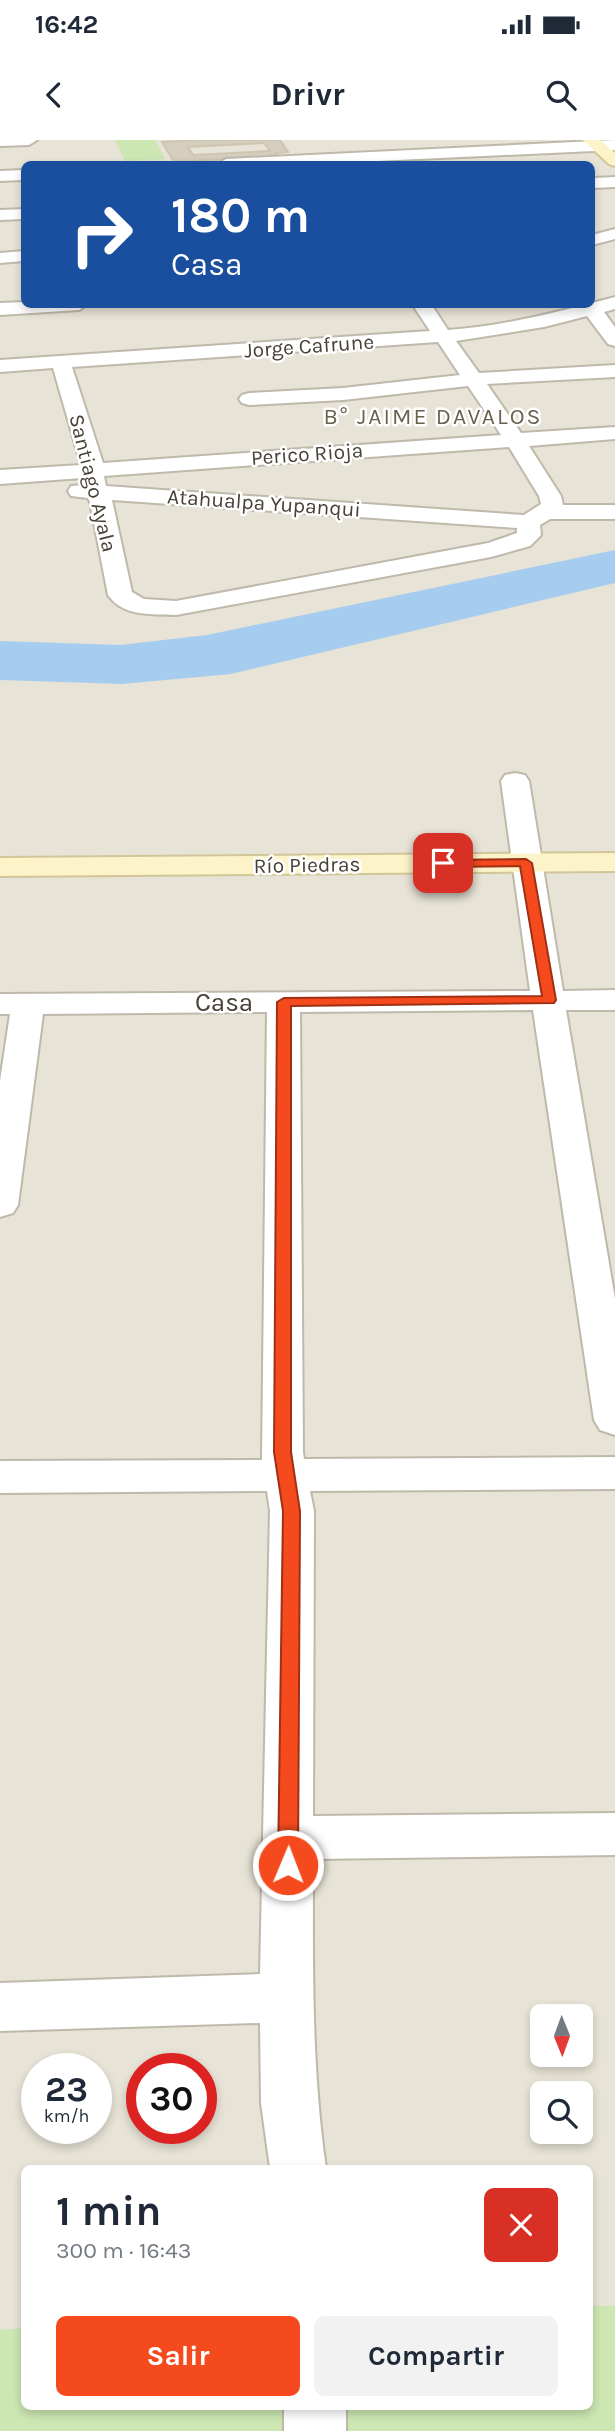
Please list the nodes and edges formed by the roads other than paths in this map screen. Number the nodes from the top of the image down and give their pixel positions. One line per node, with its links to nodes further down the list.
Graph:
1 (302, 140): 6 (street)
2 (0, 141): 3 (street)
3 (23, 143)
4 (594, 143): 5 (street); 7 (street); 8 (street)
5 (615, 145)
6 (316, 161)
7 (332, 161)
8 (615, 161)
9 (21, 175): 10 (street)
10 (0, 176)
11 (615, 182): 12 (street)
12 (595, 183)
13 (21, 214): 14 (street)
14 (0, 215)
15 (615, 223): 16 (street)
16 (595, 224)
17 (615, 234): 18 (street)
18 (595, 239)
19 (21, 256): 20 (street)
20 (0, 258)
21 (615, 303): 25 (street, Jorge Cafrune)
22 (21, 308): 24 (street)
23 (424, 308): 26 (street)
24 (0, 309)
25 (592, 309): 26 (street, Jorge Cafrune); 27 (street)
26 (442, 336): 28 (street, Jorge Cafrune); 31 (street)
27 (615, 340)
28 (61, 363): 29 (street, Jorge Cafrune); 36 (street, Santiago Ayala)
29 (0, 366)
30 (615, 371): 31 (street, Jorge Cafrune)
31 (474, 379): 32 (street, Jorge Cafrune); 34 (street)
32 (249, 398)
33 (615, 433): 34 (street, Perico Rioja)
34 (515, 440): 36 (street, Perico Rioja); 39 (street)
35 (0, 477): 36 (street, Perico Rioja)
36 (95, 481): 37 (street, Atahualpa Yupanqui); 39 (street, Atahualpa Yupanqui); 39 (street, Santiago Ayala)
37 (0, 485)
38 (615, 512): 39 (street, Atahualpa Yupanqui)
39 (534, 523)
40 (515, 781): 42 (street)
41 (615, 862): 42 (street, Río Piedras)
42 (526, 863): 43 (street, Río Piedras); 44 (street)
43 (0, 867)
44 (549, 1000): 45 (street, Casa); 46 (street, Casa); 49 (street)
45 (615, 1000)
46 (284, 1002): 47 (street, Casa); 51 (street)
47 (14, 1003): 48 (street)
48 (0, 1205)
49 (615, 1420)
50 (615, 1473): 51 (street)
51 (286, 1476): 52 (street); 54 (street)
52 (0, 1477)
53 (615, 1834): 54 (street)
54 (288, 1838): 55 (street)
55 (286, 1998): 56 (street); 57 (street)
56 (0, 2007)
57 (298, 2165)
58 (314, 2410): 59 (street)
59 (315, 2431)

